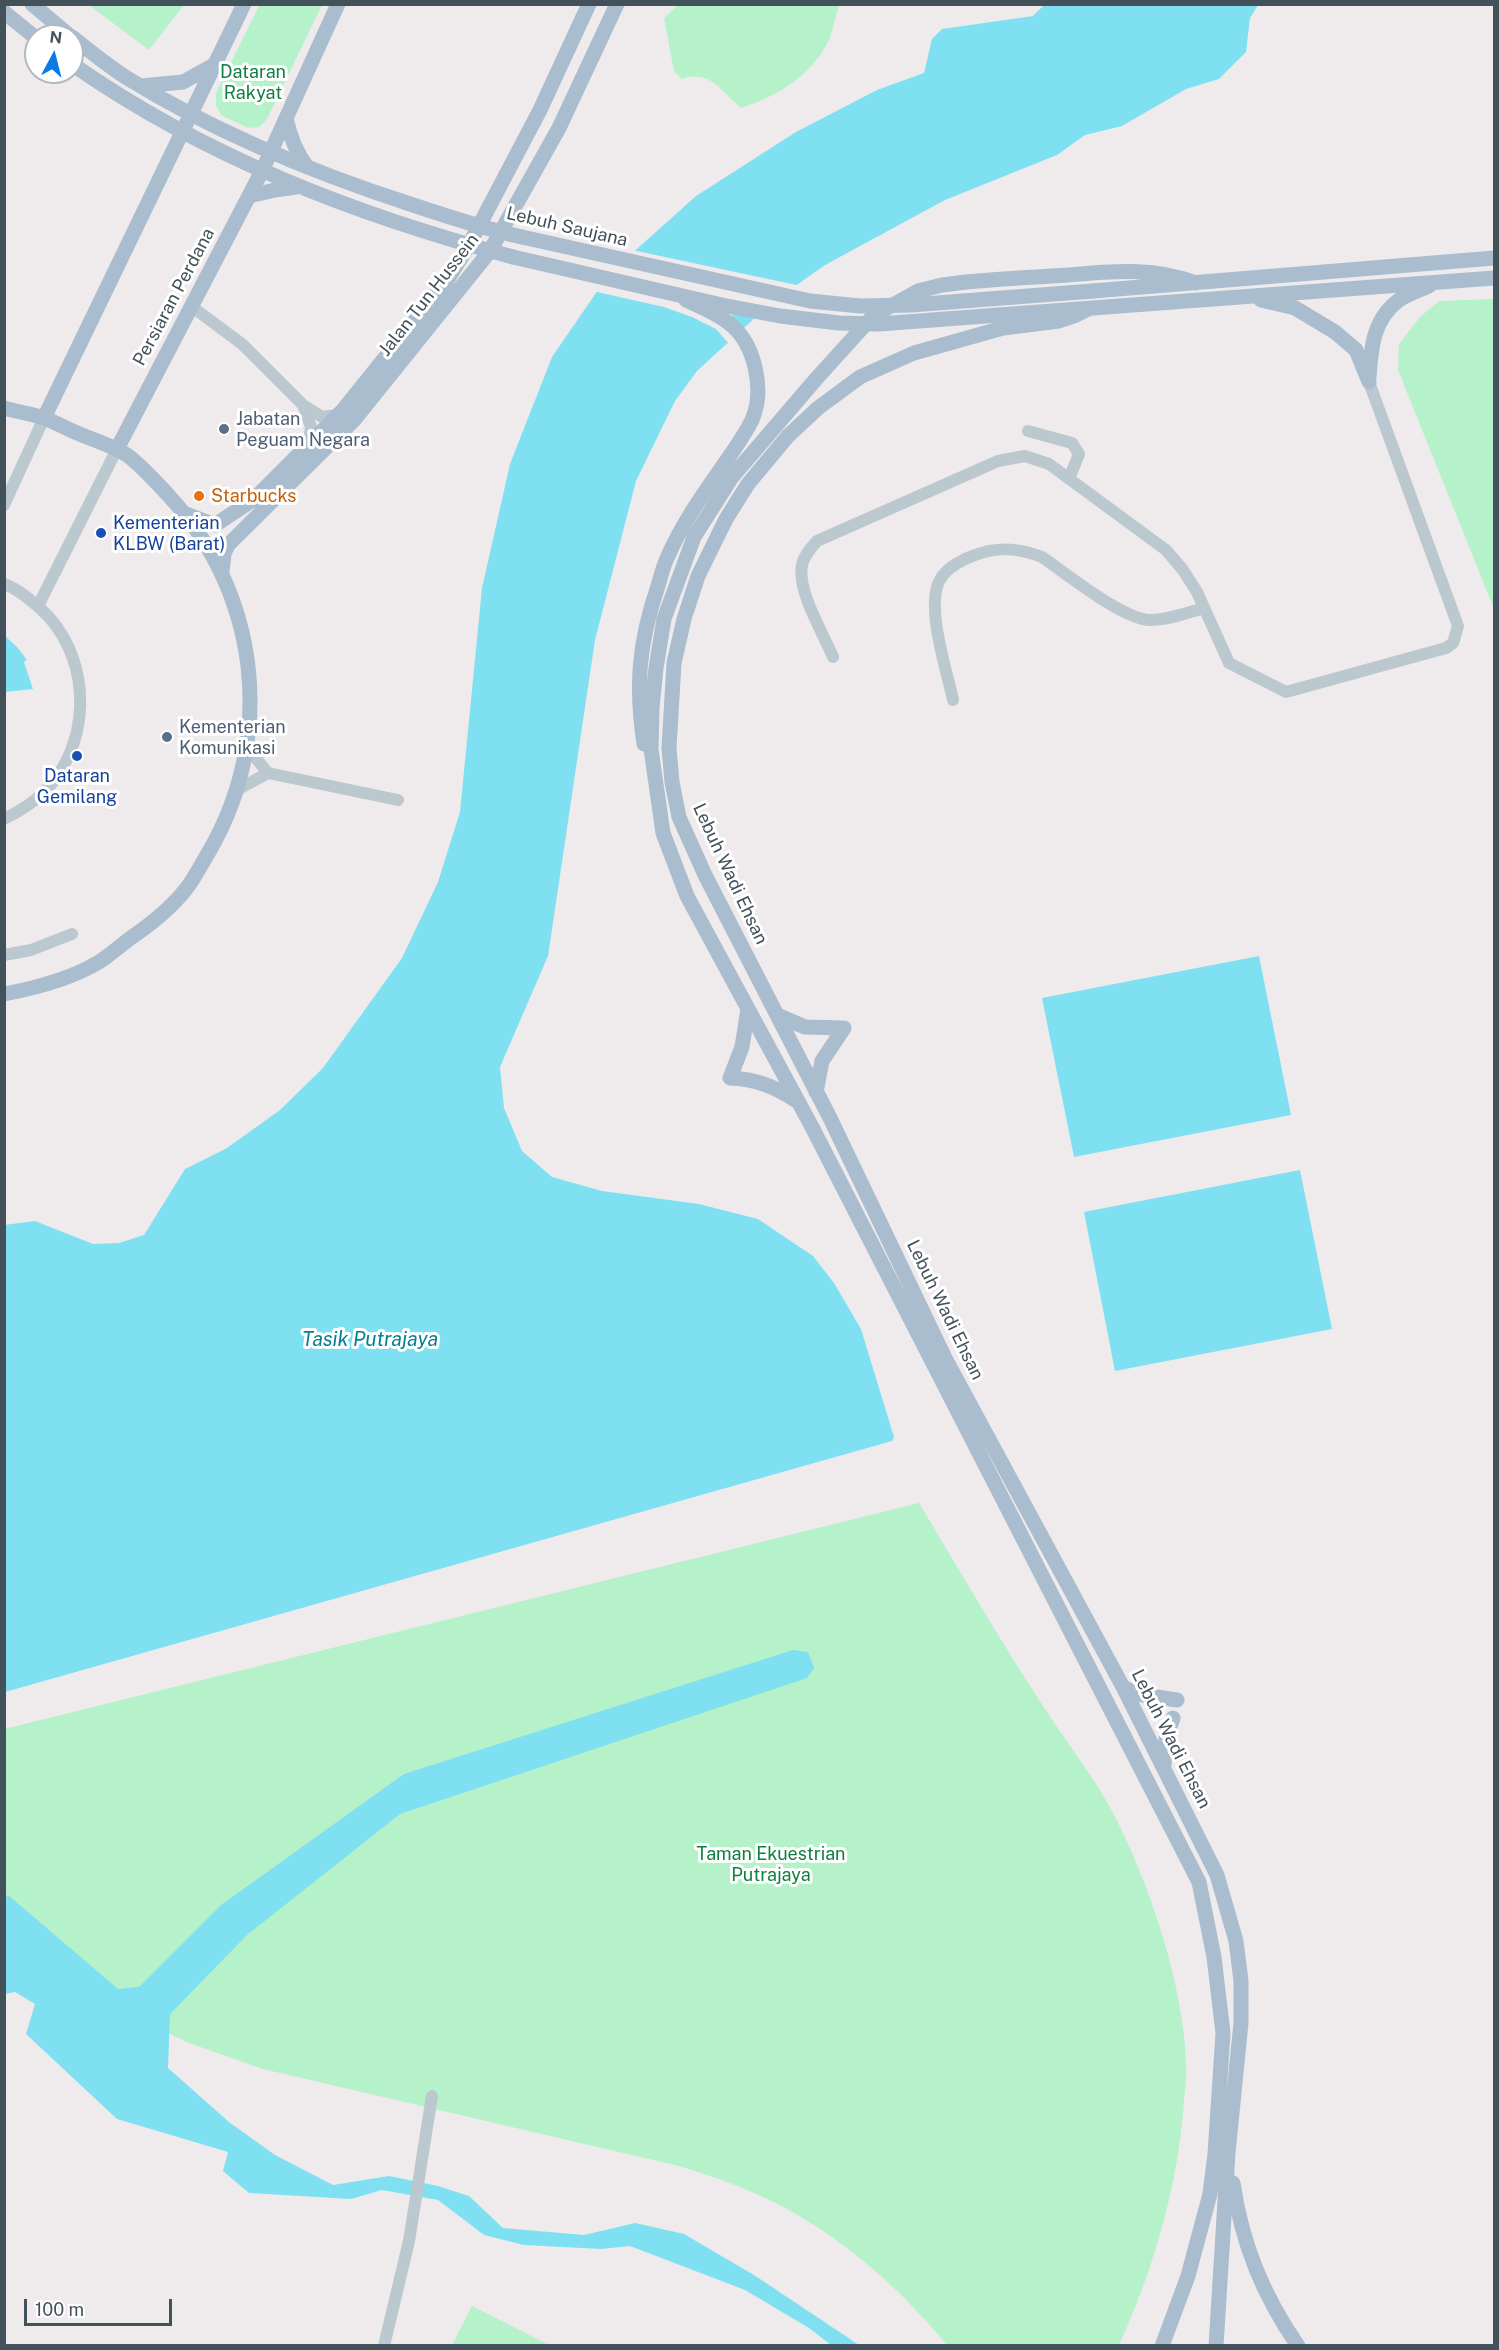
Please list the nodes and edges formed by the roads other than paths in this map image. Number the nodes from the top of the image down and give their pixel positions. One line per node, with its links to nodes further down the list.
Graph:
1 (32, 4): 7 (main road, Lebuh Saujana)
2 (244, 4): 10 (main road)
3 (338, 4): 15 (main road, Persiaran Perdana)
4 (589, 4): 23 (main road, Jalan Tun Hussein)
5 (617, 4): 24 (main road, Jalan Tun Hussein)
6 (4, 12): 8 (main road)
7 (56, 24)
8 (24, 28)
9 (84, 46): 12 (main road, Lebuh Saujana)
10 (214, 65): 12 (main road); 13 (main road)
11 (84, 72): 14 (main road)
12 (141, 86): 13 (main road, Lebuh Saujana)
13 (190, 114): 16 (main road); 17 (main road, Lebuh Saujana)
14 (153, 116): 16 (main road); 18 (main road)
15 (286, 118): 17 (main road, Persiaran Perdana); 19 (main road)
16 (181, 132): 18 (main road); 20 (main road)
17 (270, 153): 19 (main road, Lebuh Saujana); 20 (main road, Persiaran Perdana)
18 (169, 156): 39 (main road)
19 (307, 167): 23 (main road, Lebuh Saujana)
20 (262, 171): 21 (main road); 22 (main road, Persiaran Perdana)
21 (298, 187): 22 (main road); 25 (main road)
22 (249, 196): 33 (main road, Persiaran Perdana)
23 (479, 226): 24 (main road, Lebuh Saujana); 25 (main road, Jalan Tun Hussein)
24 (500, 232): 26 (main road, Jalan Tun Hussein); 30 (main road, Lebuh Saujana, bridge)
25 (469, 245): 26 (main road); 38 (main road, Jalan Tun Hussein)
26 (490, 251): 31 (main road, bridge); 46 (main road, Jalan Tun Hussein)
27 (1494, 258): 30 (main road, Lebuh Saujana)
28 (1494, 278): 29 (main road)
29 (1437, 282): 32 (main road); 35 (main road)
30 (1196, 283): 53 (main road)
31 (669, 293): 34 (main road, bridge); 53 (main road, bridge)
32 (1246, 297): 34 (main road); 35 (main road)
33 (190, 306): 36 (street); 42 (main road, Persiaran Perdana)
34 (1001, 322): 62 (main road, Lebuh Wadi Ehsan)
35 (1369, 382): 49 (street)
36 (303, 405): 38 (street); 41 (street)
37 (4, 408): 39 (main road)
38 (337, 415): 41 (main road, Jalan Tun Hussein)
39 (44, 418): 42 (main road); 44 (street)
40 (1028, 431): 43 (street)
41 (309, 443): 45 (main road, Jalan Tun Hussein)
42 (117, 449): 45 (main road); 48 (street, Persiaran Perdana)
43 (1069, 479): 49 (street); 50 (street)
44 (4, 505)
45 (186, 514): 46 (main road)
46 (222, 571): 52 (main road)
47 (4, 584): 48 (street)
48 (38, 606): 57 (street)
49 (1204, 608): 51 (street)
50 (833, 657)
51 (953, 700)
52 (246, 741): 54 (street); 55 (main road)
53 (653, 760): 61 (main road, Lebuh Wadi Ehsan)
54 (268, 773): 55 (street); 56 (street)
55 (235, 791): 60 (main road)
56 (398, 800)
57 (4, 819)
58 (72, 934): 59 (street)
59 (4, 956)
60 (4, 994)
61 (748, 1009): 64 (main road, Lebuh Wadi Ehsan); 64 (main road)
62 (777, 1015): 63 (main road, Lebuh Wadi Ehsan); 63 (main road)
63 (816, 1092): 65 (main road, Lebuh Wadi Ehsan)
64 (798, 1101): 70 (main road, Lebuh Wadi Ehsan)
65 (1123, 1687): 66 (main road); 68 (main road, Lebuh Wadi Ehsan)
66 (1177, 1700)
67 (1173, 1718): 68 (main road)
68 (1164, 1767): 70 (main road, Lebuh Wadi Ehsan)
69 (432, 2096): 71 (street)
70 (1222, 2154): 72 (main road); 73 (main road); 74 (main road)
71 (384, 2346)
72 (1162, 2346)
73 (1216, 2346)
74 (1298, 2346)

